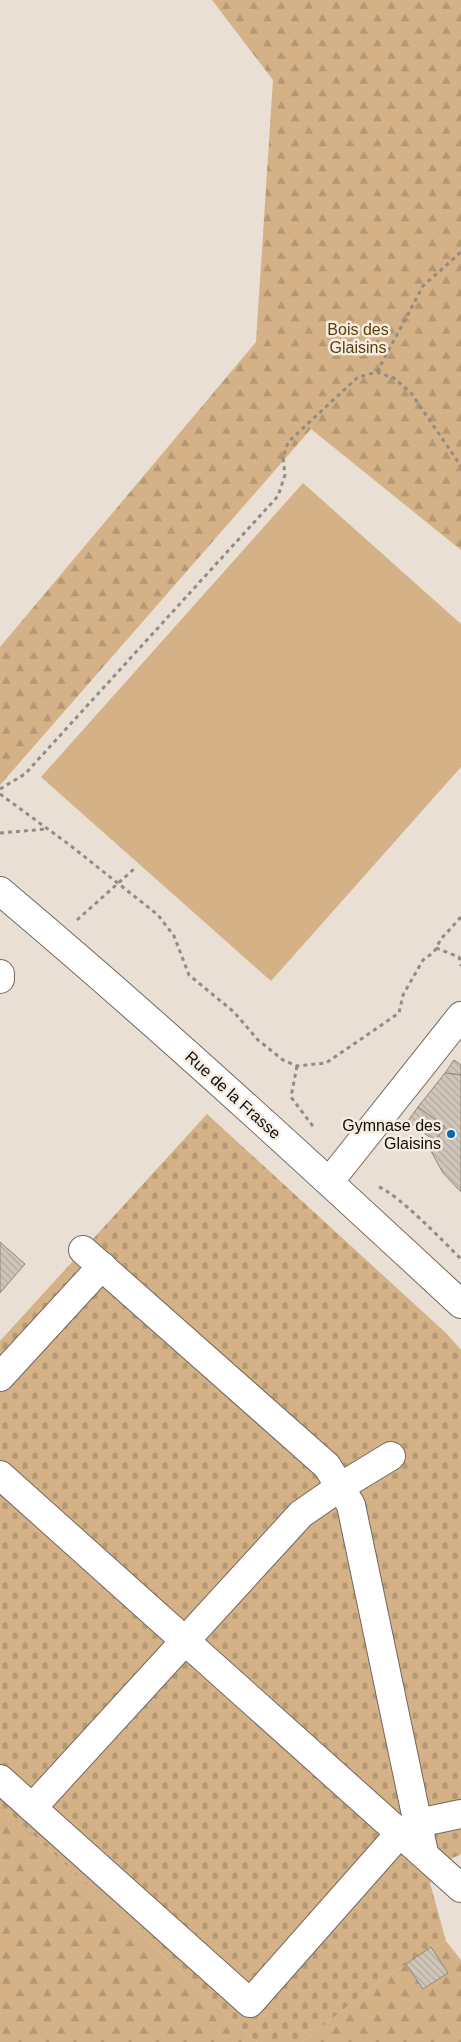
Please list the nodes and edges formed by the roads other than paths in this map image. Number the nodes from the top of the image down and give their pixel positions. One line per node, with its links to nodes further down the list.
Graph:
1 (0, 891): 5 (street, Rue de la Frasse)
2 (0, 974): 3 (street)
3 (0, 979)
4 (461, 1016): 5 (street)
5 (329, 1182): 6 (street, Rue de la Frasse)
6 (461, 1304)
7 (0, 1377): 10 (street)
8 (391, 1456): 10 (street)
9 (0, 1475): 11 (street)
10 (340, 1487): 11 (street); 15 (street)
11 (186, 1640): 13 (street); 15 (street)
12 (0, 1779): 13 (street)
13 (32, 1808): 15 (street)
14 (461, 1814): 15 (street)
15 (409, 1828): 16 (street)
16 (461, 1888)

